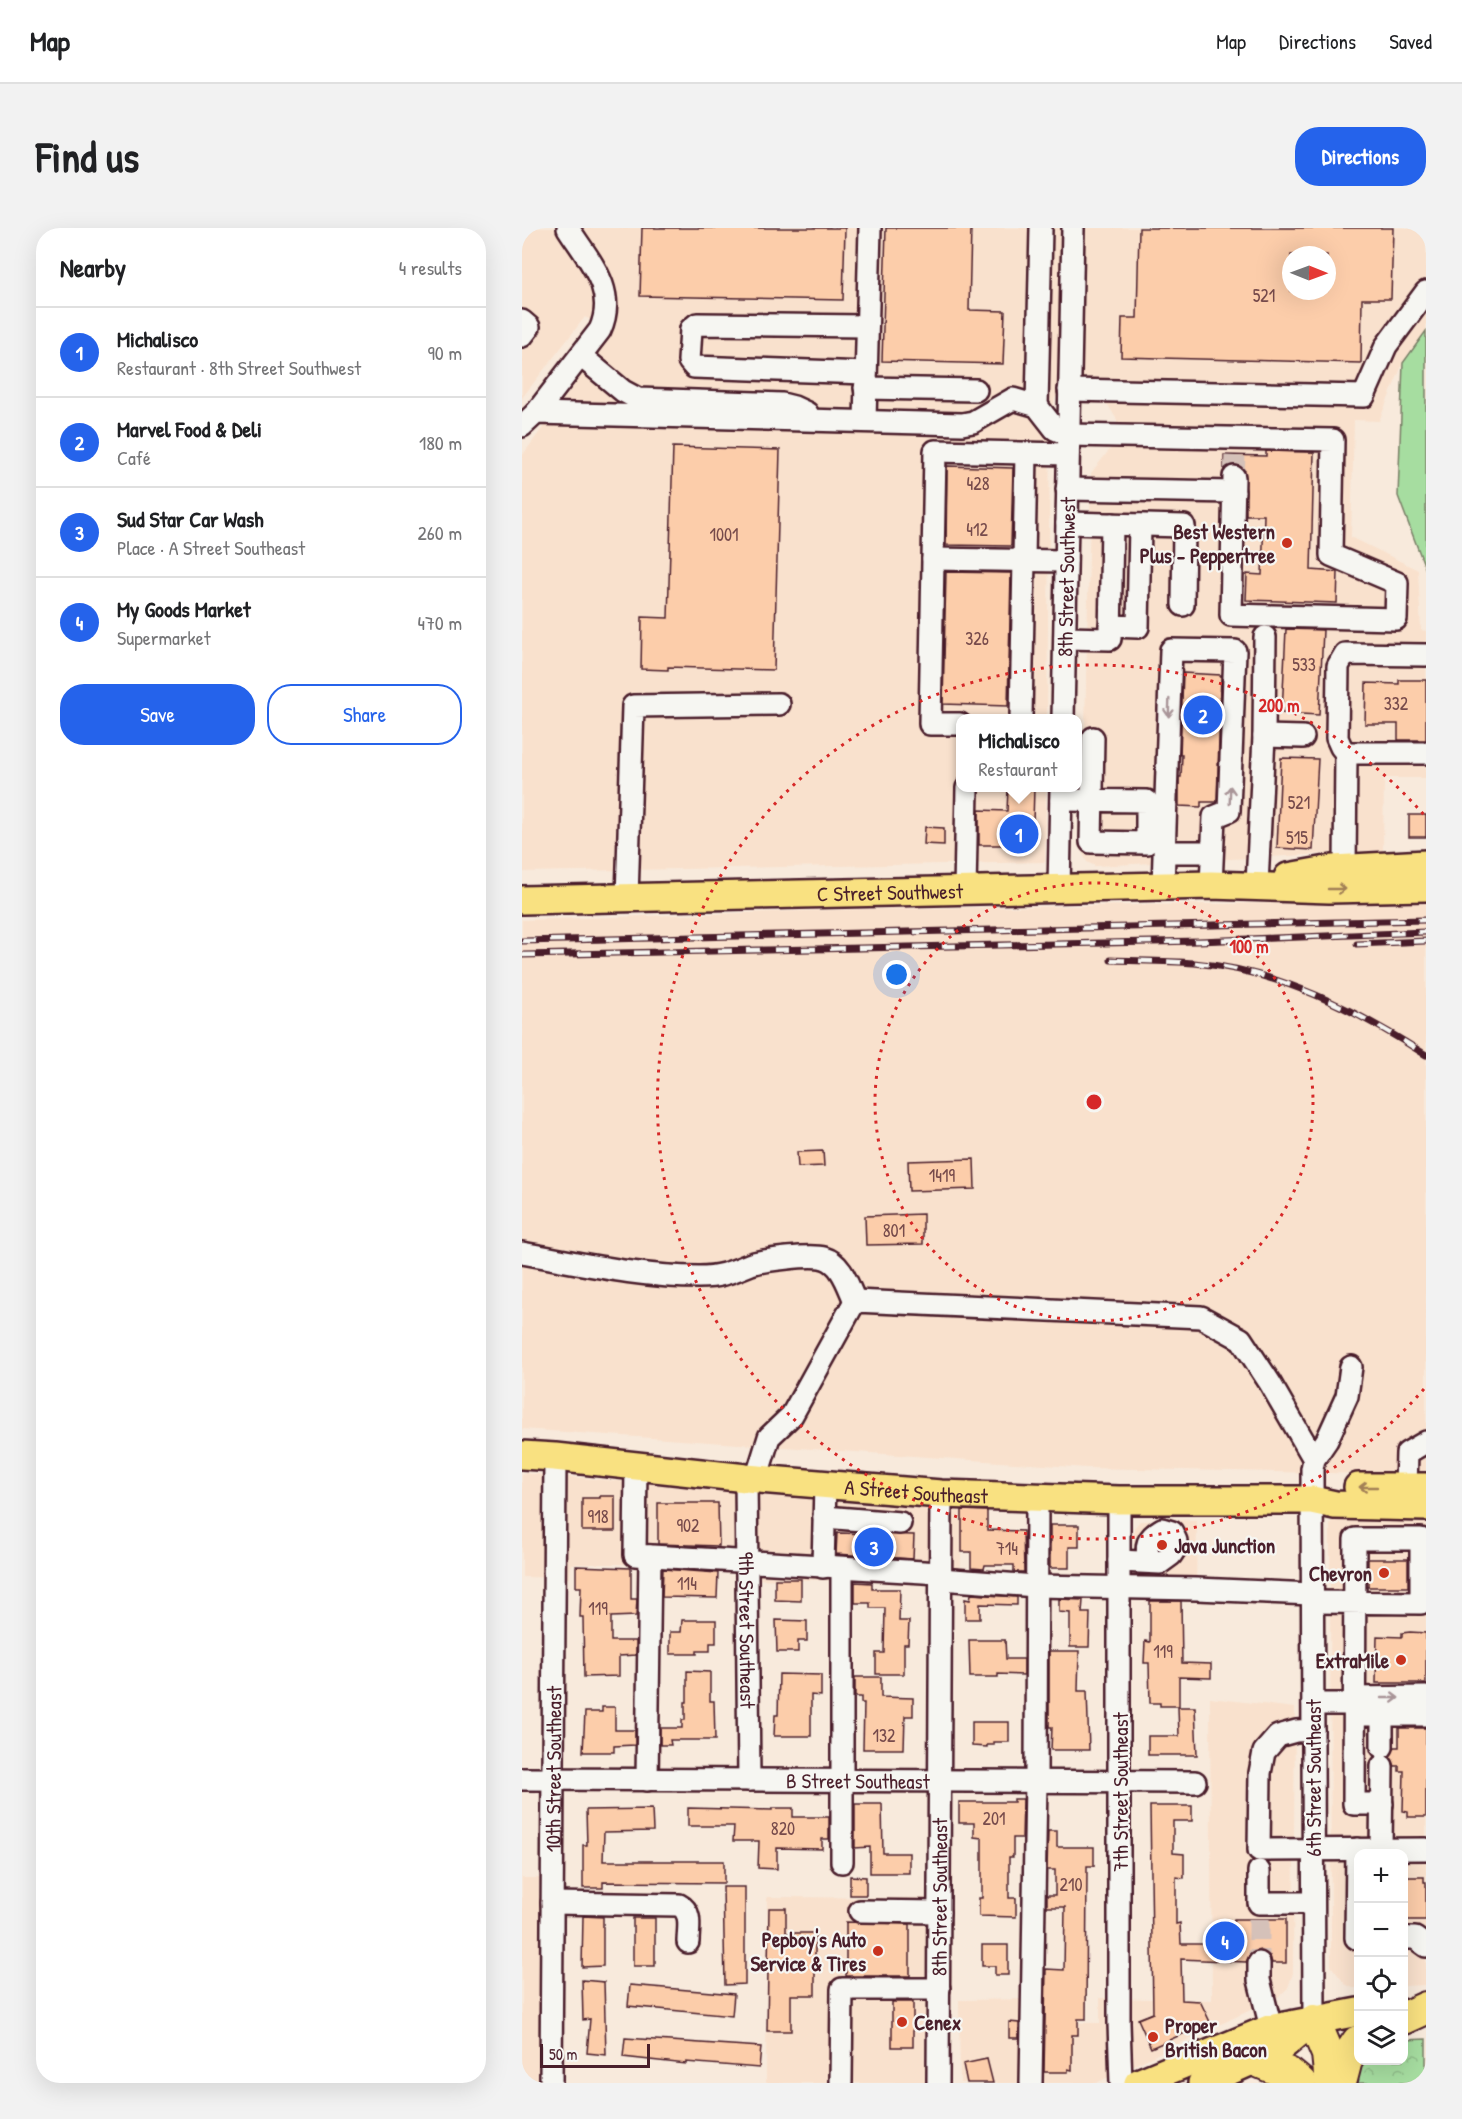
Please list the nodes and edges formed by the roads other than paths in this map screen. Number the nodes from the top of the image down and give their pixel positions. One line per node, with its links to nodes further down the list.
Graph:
1 (568, 228): 9 (street)
2 (870, 228): 7 (street)
3 (1041, 228): 13 (street)
4 (1073, 228): 12 (street, 8th Street Southwest)
5 (1426, 292): 12 (street)
6 (522, 321): 8 (street)
7 (867, 326): 10 (street); 10 (street)
8 (522, 336)
9 (580, 356): 14 (street); 15 (street)
10 (866, 381): 11 (street); 16 (street)
11 (976, 390)
12 (1069, 390): 17 (street, 8th Street Southwest)
13 (1037, 406): 16 (street); 17 (street)
14 (818, 419): 15 (street); 16 (street)
15 (529, 420)
16 (865, 420)
17 (1068, 444): 18 (street); 19 (street, 8th Street Southwest); 19 (street)
18 (1026, 453): 23 (street); 24 (street)
19 (1067, 489): 20 (street, 8th Street Southwest)
20 (1067, 523): 21 (street); 25 (street, 8th Street Southwest)
21 (1112, 524): 22 (street); 27 (street)
22 (1140, 525): 26 (street); 27 (street)
23 (933, 559): 24 (street); 34 (street)
24 (1024, 561): 25 (street); 32 (street)
25 (1066, 561): 29 (street, 8th Street Southwest)
26 (1183, 605)
27 (1110, 626): 29 (street)
28 (1265, 637): 35 (street)
29 (1065, 638): 33 (street, 8th Street Southwest)
30 (1426, 655): 38 (street)
31 (779, 704): 52 (street)
32 (1021, 714)
33 (1063, 714)
34 (956, 724)
35 (1264, 736): 36 (street); 47 (street)
36 (1303, 737)
37 (1093, 738): 41 (street)
38 (1347, 753): 39 (street); 45 (street)
39 (1426, 753)
40 (967, 792): 51 (street)
41 (1061, 794): 50 (street)
42 (1165, 852): 43 (street); 43 (street, one-way to 42); 48 (street)
43 (1212, 852): 46 (street)
44 (1426, 864): 45 (main road, C Street Southwest)
45 (1346, 868): 47 (main road, C Street Southwest)
46 (1211, 885): 47 (main road, C Street Southwest); 48 (main road, C Street Southwest)
47 (1257, 885): 49 (main road, C Street Southwest, one-way to 49)
48 (1163, 886): 50 (main road, C Street Southwest)
49 (1426, 887)
50 (1059, 889): 51 (main road, C Street Southwest)
51 (965, 891): 52 (main road, C Street Southwest)
52 (627, 898): 53 (main road, C Street Southwest)
53 (522, 900)
54 (522, 1253): 55 (street)
55 (855, 1301): 60 (street); 62 (street, 9th Street Southeast)
56 (1351, 1367): 60 (street)
57 (1426, 1442): 64 (street)
58 (522, 1455): 59 (main road, A Street Southeast)
59 (555, 1457): 61 (main road, A Street Southeast); 90 (street, 10th Street Southeast)
60 (1314, 1459): 69 (street, 6th Street Southeast)
61 (636, 1466): 62 (main road, A Street Southeast); 73 (street)
62 (751, 1478): 63 (main road, A Street Southeast); 75 (street, 9th Street Southeast)
63 (825, 1484): 65 (main road, A Street Southeast); 71 (street)
64 (1416, 1487): 69 (main road, A Street Southeast, one-way to 69)
65 (941, 1494): 66 (main road, A Street Southeast); 77 (street, 8th Street Southeast)
66 (1037, 1497): 67 (main road, A Street Southeast); 78 (street)
67 (1119, 1500): 68 (main road, A Street Southeast); 74 (street, 7th Street Southeast)
68 (1180, 1500): 69 (main road, A Street Southeast); 74 (street)
69 (1312, 1500): 70 (main road, A Street Southeast); 80 (street, 6th Street Southeast)
70 (1426, 1507)
71 (824, 1517): 72 (street); 76 (street)
72 (900, 1523)
73 (650, 1556): 75 (street); 91 (street)
74 (1119, 1562): 79 (street, 7th Street Southeast)
75 (746, 1563): 76 (street); 92 (street, 9th Street Southeast)
76 (832, 1568): 77 (street); 93 (street)
77 (940, 1576): 78 (street); 94 (street, 8th Street Southeast)
78 (1036, 1586): 79 (street); 96 (street)
79 (1119, 1588): 80 (street); 95 (street, 7th Street Southeast)
80 (1312, 1598): 81 (street); 84 (street, 6th Street Southeast)
81 (1355, 1603): 82 (street); 82 (street); 85 (street)
82 (1423, 1606)
83 (1426, 1697): 85 (street, one-way to 83)
84 (1313, 1704): 85 (street); 88 (street, 6th Street Southeast)
85 (1354, 1706): 86 (street); 98 (street)
86 (1382, 1715): 87 (street); 98 (street)
87 (1426, 1715)
88 (1313, 1730): 99 (street, 6th Street Southeast); 104 (street)
89 (522, 1779): 90 (street, B Street Southeast)
90 (552, 1779): 91 (street, B Street Southeast); 106 (street, 10th Street Southeast)
91 (647, 1780): 92 (street, B Street Southeast)
92 (749, 1780): 93 (street, B Street Southeast)
93 (842, 1781): 94 (street, B Street Southeast); 105 (street)
94 (940, 1781): 96 (street, B Street Southeast); 109 (street, 8th Street Southeast)
95 (1120, 1781): 96 (street, B Street Southeast); 97 (street, B Street Southeast); 127 (street, 7th Street Southeast)
96 (1036, 1782): 126 (street)
97 (1195, 1782)
98 (1382, 1804): 101 (street)
99 (1313, 1849): 100 (street); 104 (street); 107 (street, 6th Street Southeast)
100 (1354, 1849)
101 (1381, 1849)
102 (1408, 1849): 103 (street)
103 (1426, 1849)
104 (1259, 1859): 107 (street)
105 (842, 1862)
106 (552, 1903): 111 (street); 123 (street, 10th Street Southeast)
107 (1313, 1903): 119 (street, 6th Street Southeast)
108 (860, 1911): 109 (street)
109 (939, 1912): 114 (street, 8th Street Southeast)
110 (1408, 1938): 112 (street)
111 (688, 1942)
112 (1426, 1946)
113 (1259, 1962): 120 (street)
114 (939, 1989): 124 (street); 125 (street, 8th Street Southeast)
115 (1408, 2007): 116 (main road)
116 (1426, 2007): 118 (highway)
117 (1354, 2013): 119 (main road)
118 (1408, 2016)
119 (1314, 2020): 120 (main road); 122 (main road); 131 (highway); 132 (highway)
120 (1272, 2028): 128 (main road)
121 (1354, 2049): 133 (highway)
122 (1256, 2060): 129 (main road); 130 (highway)
123 (551, 2083)
124 (842, 2083)
125 (938, 2083)
126 (1031, 2083)
127 (1121, 2083)
128 (1138, 2083)
129 (1202, 2083)
130 (1300, 2083)
131 (1310, 2083)
132 (1331, 2083)
133 (1340, 2083)

